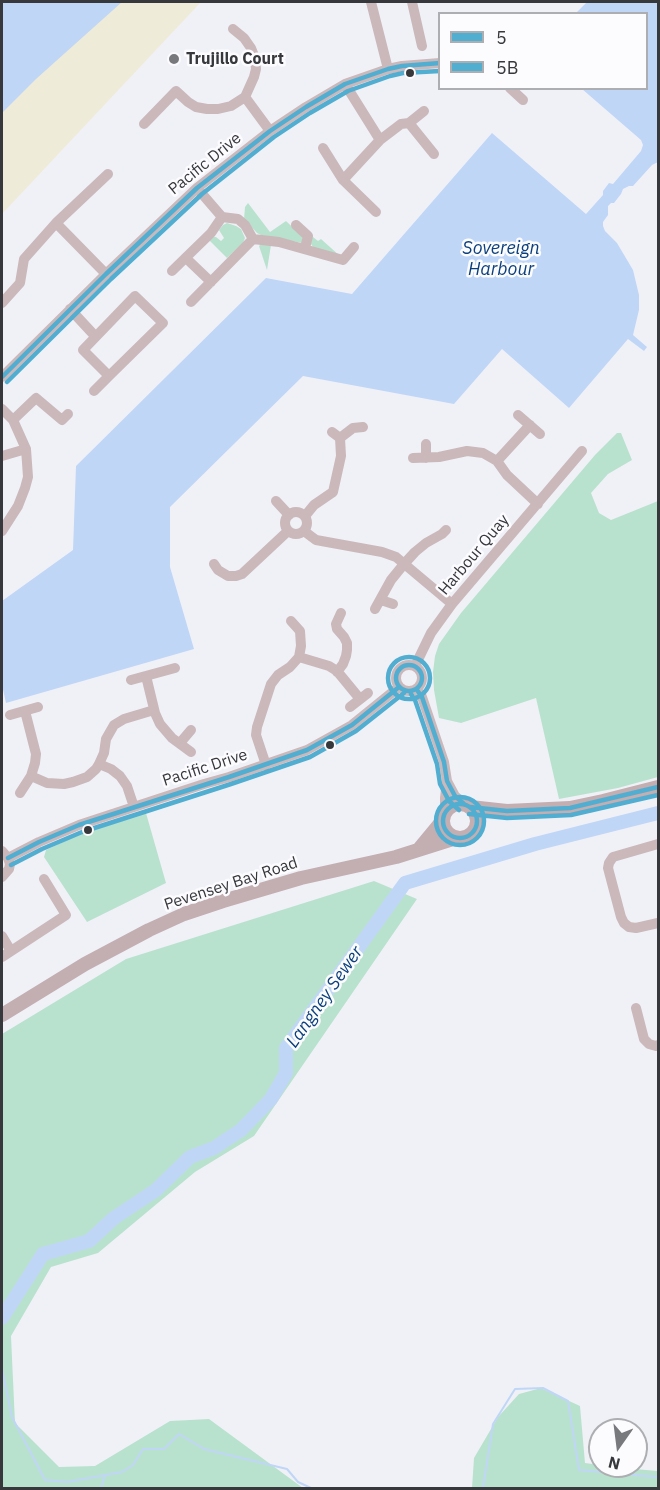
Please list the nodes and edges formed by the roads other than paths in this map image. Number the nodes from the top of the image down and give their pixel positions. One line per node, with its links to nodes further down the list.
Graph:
1 (371, 2): 6 (street)
2 (412, 2): 4 (street)
3 (233, 29): 9 (street)
4 (422, 46)
5 (438, 63): 6 (street, Pacific Drive)
6 (388, 69): 7 (street, Pacific Drive)
7 (345, 84): 14 (street, Pacific Drive); 15 (street)
8 (512, 90): 10 (street)
9 (245, 97): 13 (street); 14 (street)
10 (523, 100)
11 (424, 111): 12 (street)
12 (409, 123): 15 (street); 17 (street)
13 (144, 124)
14 (270, 131): 20 (street, Pacific Drive)
15 (380, 140): 19 (street)
16 (323, 148): 19 (street)
17 (434, 154)
18 (108, 174): 23 (street)
19 (343, 180): 21 (street)
20 (197, 188): 22 (street); 30 (street, Pacific Drive)
21 (376, 212)
22 (222, 217): 25 (street); 29 (street)
23 (56, 223): 30 (street); 33 (street)
24 (296, 225): 27 (street)
25 (253, 239): 27 (street); 31 (street)
26 (354, 247): 27 (street)
27 (305, 248)
28 (189, 261): 31 (street)
29 (172, 271)
30 (106, 274): 34 (street, Pacific Drive)
31 (211, 282): 32 (street)
32 (191, 302)
33 (2, 303)
34 (70, 309): 35 (street); 37 (street, Pacific Drive)
35 (95, 336): 36 (street); 36 (street)
36 (109, 376): 38 (street)
37 (2, 377)
38 (94, 391)
39 (2, 409): 42 (street)
40 (68, 414): 42 (street)
41 (518, 415): 43 (street)
42 (13, 420): 47 (street)
43 (530, 425): 45 (street); 52 (street)
44 (363, 427): 56 (street)
45 (540, 434)
46 (426, 444): 51 (street)
47 (26, 450): 49 (street); 57 (street)
48 (582, 451): 54 (street, Harbour Quay)
49 (2, 456)
50 (413, 458): 51 (street)
51 (426, 458): 52 (street)
52 (497, 462): 54 (street)
53 (276, 501): 55 (street)
54 (538, 504): 64 (street, Harbour Quay)
55 (289, 515): 56 (street); 58 (street)
56 (305, 516): 59 (street)
57 (2, 531)
58 (288, 531): 59 (street); 61 (street)
59 (304, 531): 62 (street)
60 (442, 537): 62 (street)
61 (214, 564)
62 (404, 564): 63 (street); 64 (street)
63 (393, 604)
64 (452, 604): 70 (street, Harbour Quay)
65 (341, 613): 72 (street)
66 (291, 621): 68 (street)
67 (311, 627): 68 (street)
68 (300, 631): 69 (street)
69 (299, 657): 72 (street); 86 (street)
70 (415, 666): 75 (street); 76 (street)
71 (175, 668): 73 (street)
72 (338, 672): 78 (street)
73 (146, 676): 74 (street); 79 (street)
74 (130, 680)
75 (399, 687): 76 (street); 86 (street, Pacific Drive)
76 (417, 690): 88 (street)
77 (38, 707): 80 (street)
78 (350, 707)
79 (154, 710): 83 (street); 85 (street)
80 (25, 711): 81 (street); 87 (street)
81 (10, 715)
82 (190, 730): 83 (street)
83 (180, 743): 84 (street)
84 (191, 752)
85 (99, 764): 87 (street); 92 (street)
86 (266, 765): 92 (street, Pacific Drive)
87 (31, 776): 90 (street)
88 (447, 781): 91 (street); 94 (street)
89 (658, 787): 93 (main road)
90 (20, 793)
91 (467, 805): 93 (main road); 94 (main road); 95 (main road)
92 (134, 807): 99 (street, Pacific Drive)
93 (507, 811): 95 (main road)
94 (444, 817): 96 (main road); 98 (main road)
95 (476, 828): 96 (main road)
96 (456, 838): 98 (main road, Pevensey Bay Road)
97 (658, 844): 102 (street)
98 (419, 849): 106 (main road, Pevensey Bay Road)
99 (5, 855): 100 (street)
100 (2, 877)
101 (44, 879): 104 (street)
102 (658, 923)
103 (2, 936): 104 (street)
104 (6, 954)
105 (636, 1008): 107 (street)
106 (2, 1015)
107 (658, 1045)

